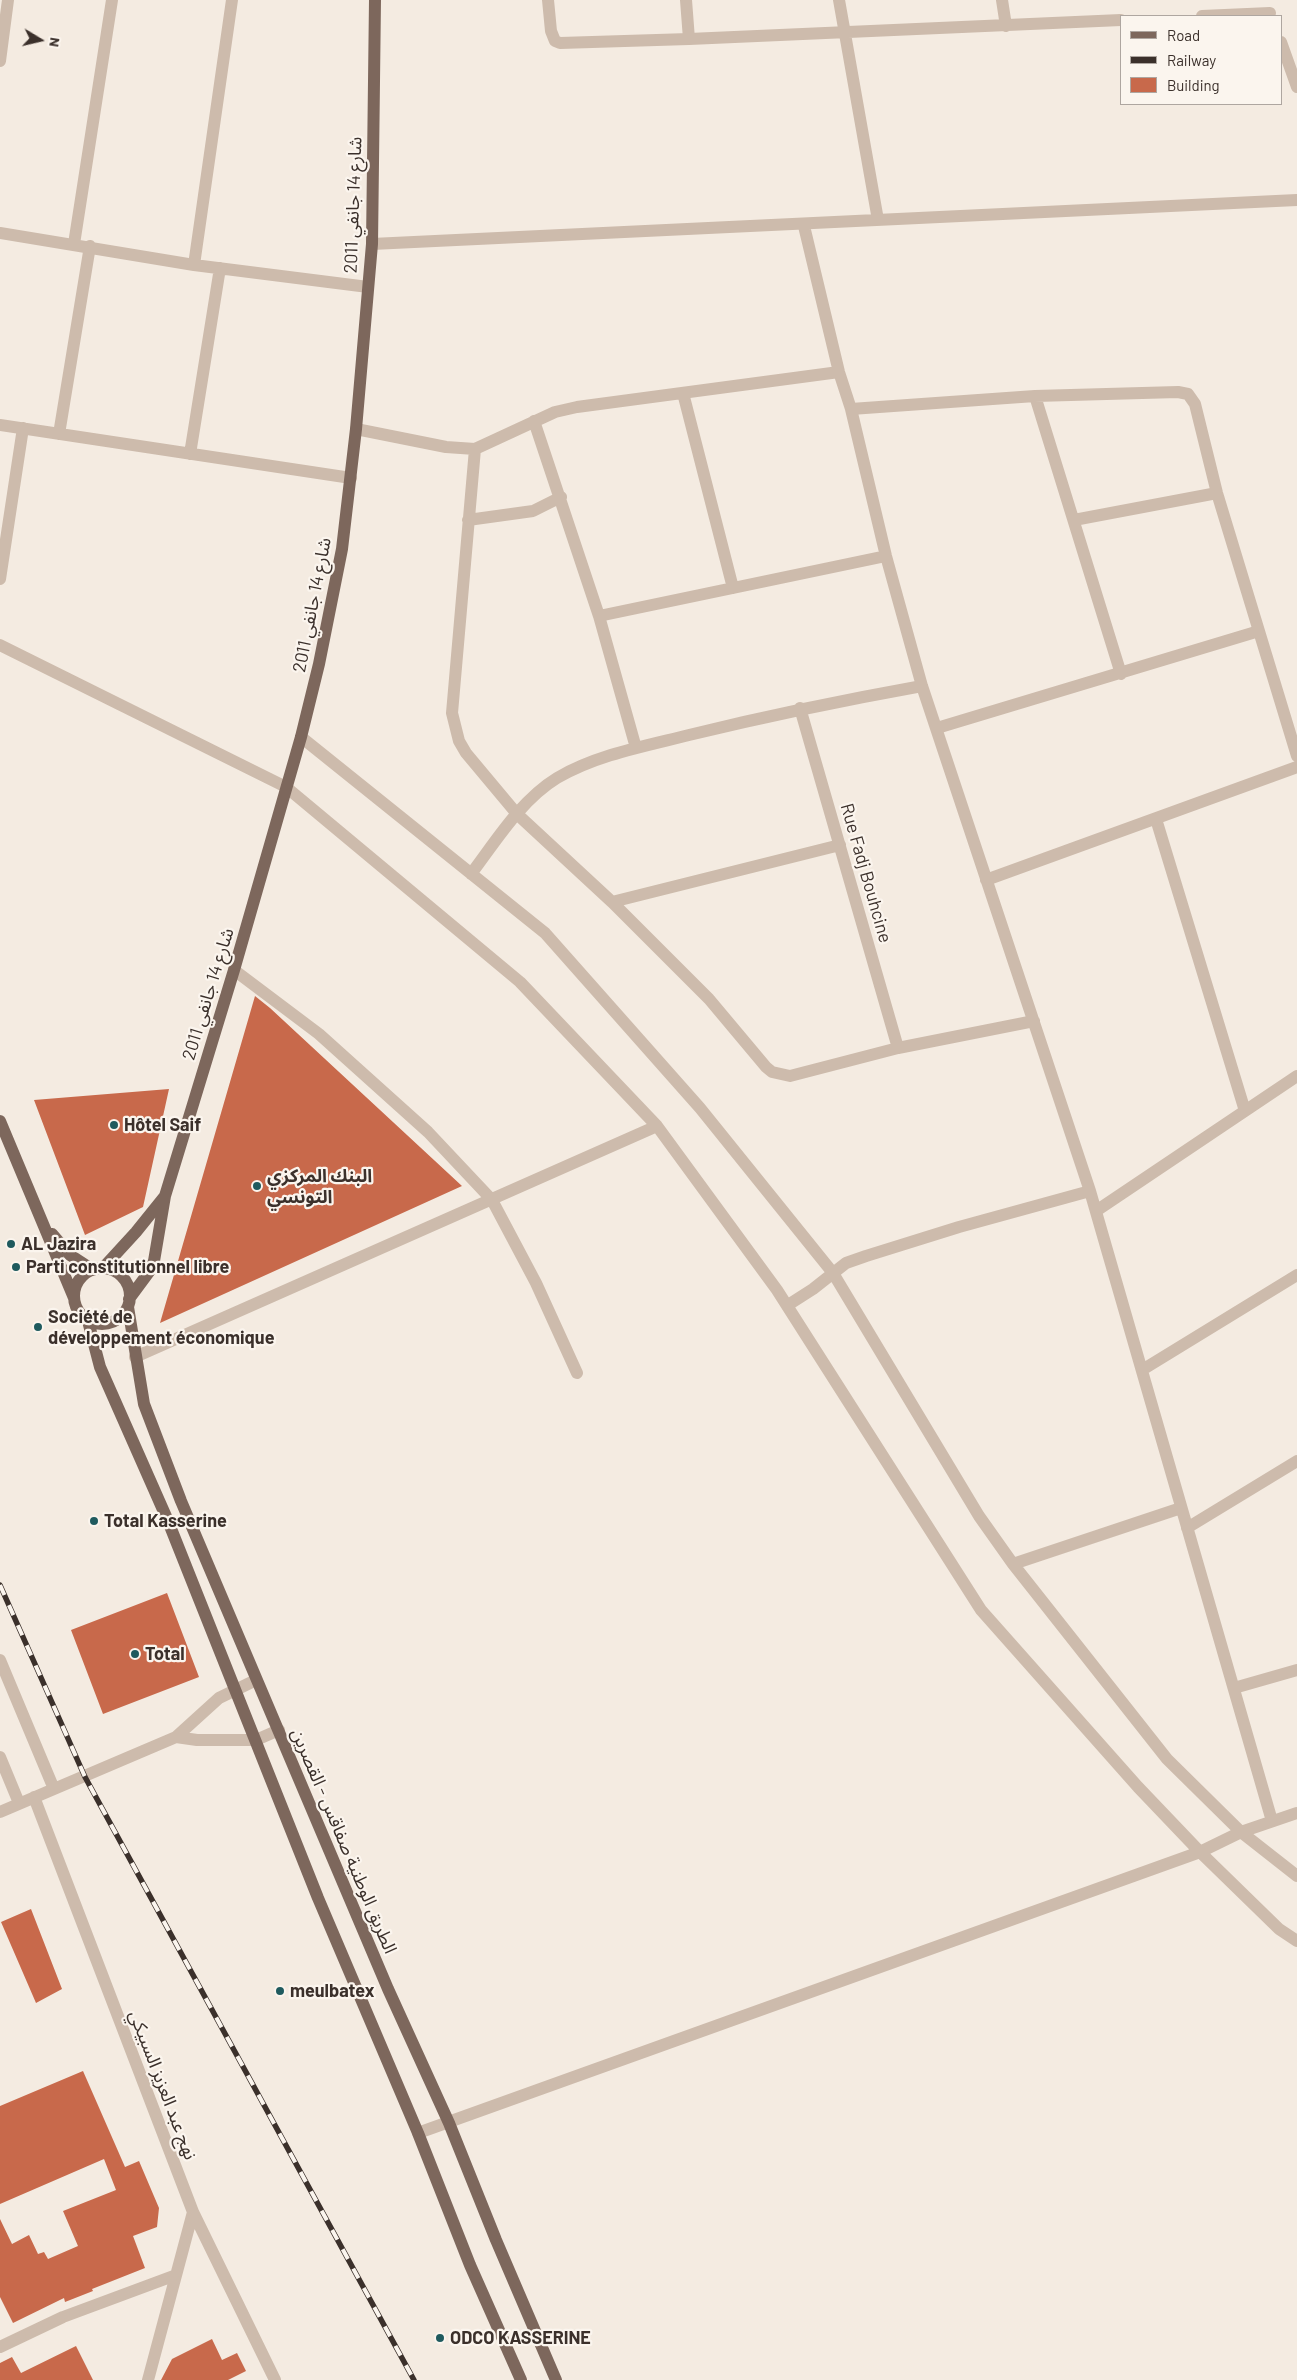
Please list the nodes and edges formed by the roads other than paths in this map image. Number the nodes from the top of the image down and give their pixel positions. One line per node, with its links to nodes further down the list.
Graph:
1 (8, 0): 17 (street)
2 (112, 0): 23 (street)
3 (232, 0): 26 (street)
4 (375, 0): 24 (main road, شارع 14 جانفي 2011)
5 (548, 0): 15 (street)
6 (686, 0): 15 (street)
7 (839, 0): 14 (street)
8 (1002, 0): 13 (street)
9 (1265, 0): 10 (street)
10 (1271, 14): 11 (street)
11 (1236, 15)
12 (1120, 20): 13 (street)
13 (1006, 26): 14 (street)
14 (844, 33): 15 (street); 20 (street)
15 (689, 39)
16 (1282, 45): 18 (street)
17 (0, 61)
18 (1297, 87)
19 (1297, 200): 20 (street)
20 (878, 220): 21 (street)
21 (804, 226): 24 (street); 29 (street)
22 (0, 232): 23 (street)
23 (74, 244): 25 (street)
24 (372, 244): 28 (main road, شارع 14 جانفي 2011)
25 (90, 246): 26 (street); 37 (street)
26 (194, 265): 27 (street)
27 (220, 268): 28 (street); 39 (street)
28 (368, 288): 36 (main road, شارع 14 جانفي 2011)
29 (839, 372): 30 (street); 32 (street)
30 (683, 393): 33 (street); 47 (street)
31 (1036, 396): 32 (street); 41 (street); 44 (street)
32 (851, 409): 45 (street)
33 (534, 421): 38 (street); 42 (street)
34 (0, 425): 35 (street)
35 (23, 428): 37 (street); 46 (street)
36 (356, 429): 38 (street); 40 (main road, شارع 14 جانفي 2011)
37 (59, 434): 39 (street)
38 (475, 448): 43 (street)
39 (190, 454): 40 (street)
40 (351, 478): 55 (main road, شارع 14 جانفي 2011)
41 (1217, 493): 44 (street); 49 (street)
42 (561, 497): 43 (street); 48 (street)
43 (468, 520): 60 (street)
44 (1074, 520): 51 (street)
45 (886, 556): 47 (street); 52 (street)
46 (0, 579)
47 (733, 588): 48 (street)
48 (599, 616): 56 (street)
49 (1259, 632): 51 (street); 57 (street)
50 (0, 645): 59 (street)
51 (1121, 674): 54 (street)
52 (922, 686): 53 (street); 54 (street)
53 (800, 708): 56 (street); 62 (street, Rue Fadj Bouhcine)
54 (937, 728): 64 (street)
55 (301, 736): 59 (main road, شارع 14 جانفي 2011); 63 (street)
56 (636, 748): 60 (street)
57 (1297, 756)
58 (1297, 767): 61 (street)
59 (286, 788): 66 (main road, شارع 14 جانفي 2011); 72 (street)
60 (517, 814): 63 (street); 65 (street)
61 (1156, 820): 64 (street); 70 (street)
62 (840, 845): 65 (street); 68 (street, Rue Fadj Bouhcine)
63 (472, 874): 79 (street)
64 (986, 880): 67 (street)
65 (612, 902): 68 (street)
66 (234, 970): 74 (main road, شارع 14 جانفي 2011); 75 (street)
67 (1034, 1021): 68 (street); 73 (street)
68 (898, 1048)
69 (1297, 1076): 70 (street)
70 (1245, 1111): 76 (street)
71 (0, 1121): 77 (main road)
72 (657, 1126): 75 (street); 83 (street)
73 (1090, 1192): 76 (street); 79 (street)
74 (165, 1196): 78 (main road, شارع 14 جانفي 2011); 82 (main road, شارع 14 جانفي 2011)
75 (492, 1200): 85 (street); 87 (street)
76 (1096, 1211): 86 (street)
77 (42, 1221): 78 (main road); 81 (main road)
78 (98, 1269): 81 (main road); 82 (main road)
79 (833, 1274): 83 (street); 91 (street)
80 (1297, 1275): 86 (street)
81 (74, 1298): 84 (main road)
82 (129, 1303): 84 (main road); 85 (main road, الطريق الوطنية صفاقس - القصرين)
83 (788, 1305): 108 (street)
84 (88, 1321): 95 (main road)
85 (135, 1357): 94 (main road, الطريق الوطنية صفاقس - القصرين)
86 (1142, 1370): 89 (street)
87 (577, 1373)
88 (1297, 1461): 90 (street)
89 (1182, 1508): 90 (street); 91 (street)
90 (1187, 1528): 96 (street)
91 (1013, 1564): 107 (street)
92 (0, 1660): 101 (street)
93 (1297, 1670): 96 (street)
94 (256, 1680): 95 (street); 97 (main road, الطريق الوطنية صفاقس - القصرين)
95 (234, 1688): 98 (street); 99 (main road)
96 (1234, 1688): 106 (street)
97 (278, 1730): 99 (street); 111 (main road, الطريق الوطنية صفاقس - القصرين)
98 (176, 1737): 99 (street); 101 (street)
99 (256, 1740): 112 (main road)
100 (0, 1757): 103 (street)
101 (54, 1789): 102 (street)
102 (34, 1797): 103 (street); 113 (street, نهج عبد العزيز السبيكي)
103 (19, 1803): 104 (street)
104 (0, 1812)
105 (1297, 1813): 106 (street)
106 (1272, 1821): 107 (street)
107 (1241, 1832): 108 (street); 109 (street)
108 (1200, 1852): 110 (street); 111 (street)
109 (1297, 1876)
110 (1297, 1942)
111 (449, 2123): 112 (street); 119 (main road, الطريق الوطنية صفاقس - القصرين)
112 (418, 2133): 118 (main road)
113 (193, 2212): 114 (street); 117 (street, نهج عبد العزيز السبيكي)
114 (176, 2275): 115 (street); 116 (street)
115 (0, 2347)
116 (148, 2380)
117 (275, 2380)
118 (520, 2380)
119 (556, 2380)

